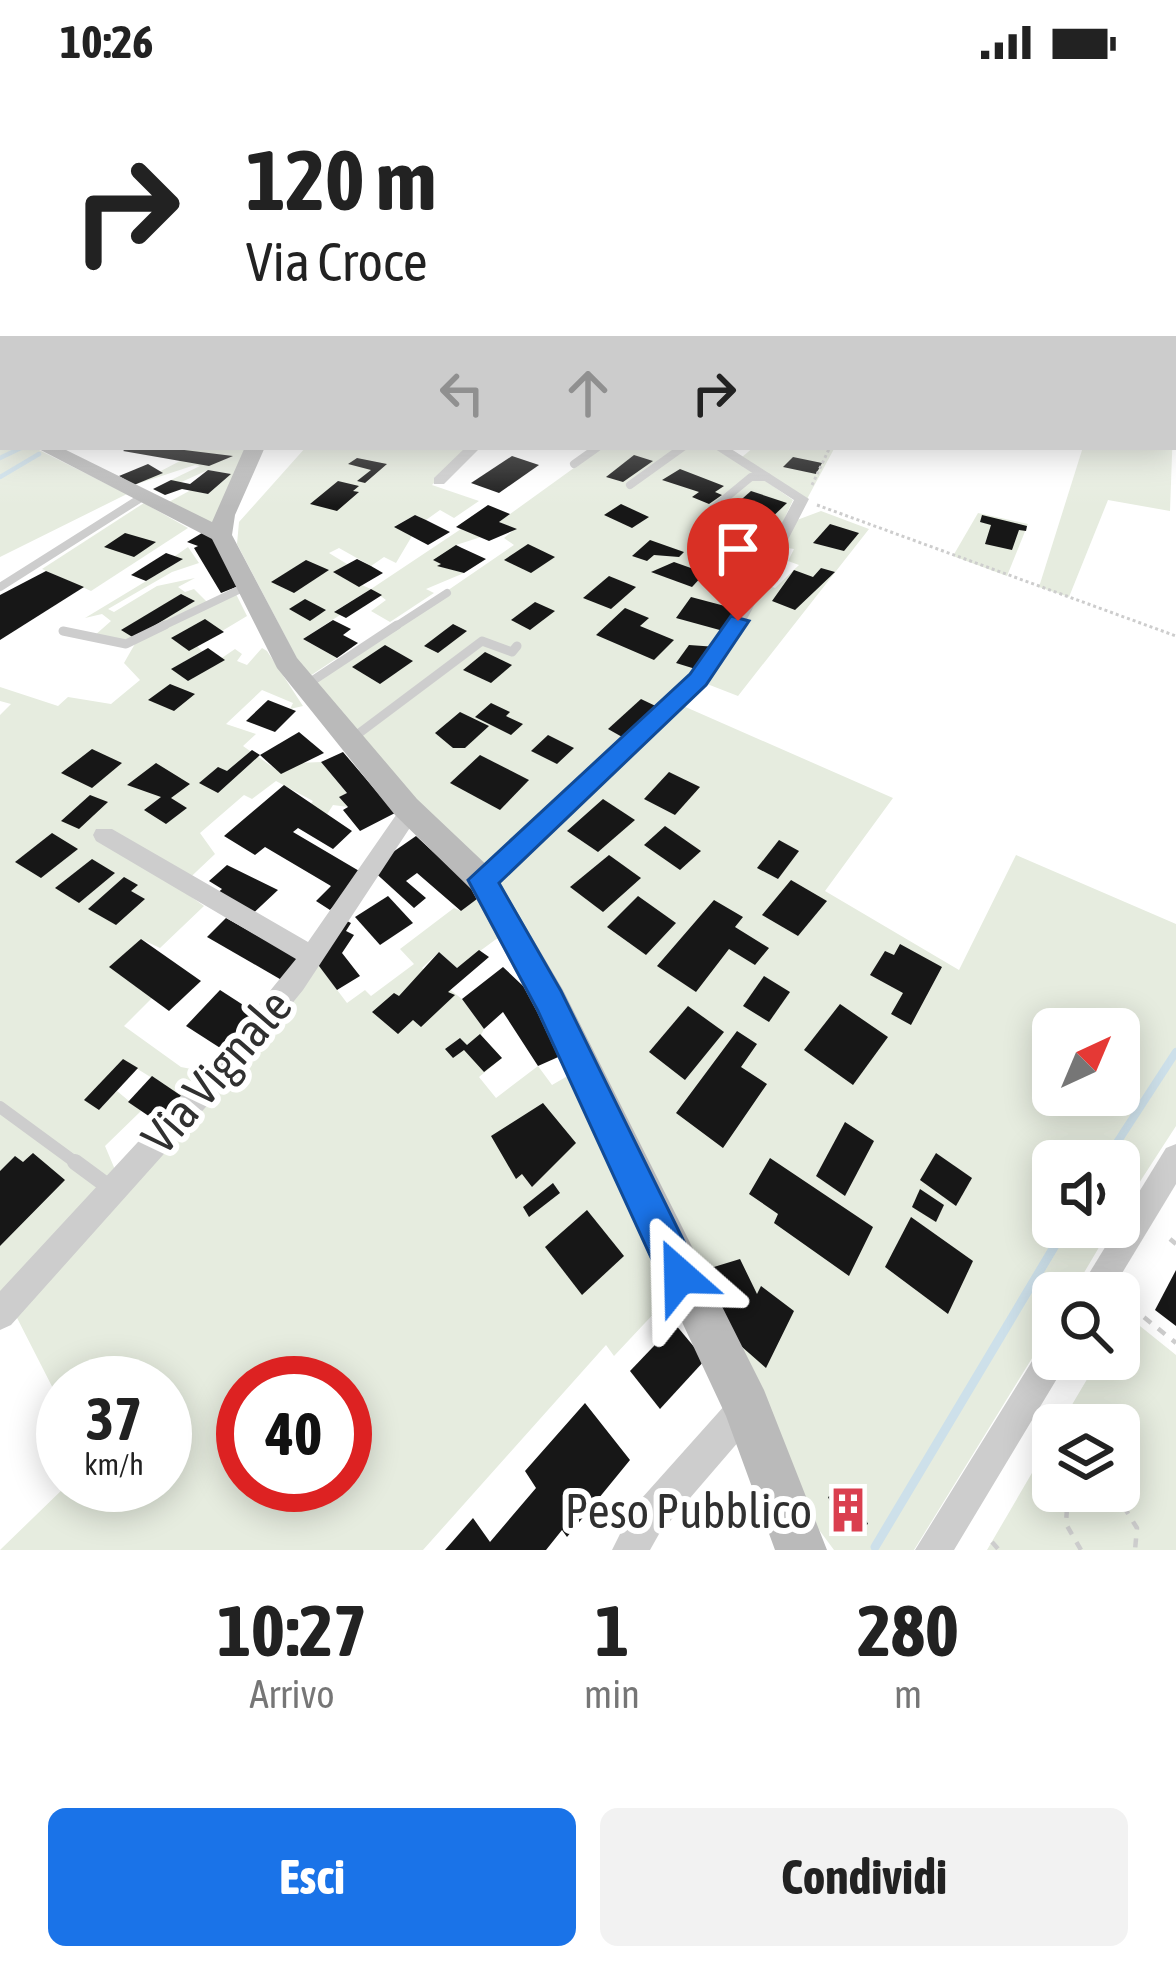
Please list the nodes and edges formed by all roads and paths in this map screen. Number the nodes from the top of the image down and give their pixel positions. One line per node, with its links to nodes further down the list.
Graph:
1 (51, 450): 12 (street)
2 (254, 450): 15 (street)
3 (471, 450): 10 (street)
4 (594, 450): 8 (lane)
5 (679, 450): 11 (lane)
6 (724, 450): 9 (street)
7 (828, 450): 13 (path)
8 (574, 464)
9 (771, 477): 13 (street); 14 (lane)
10 (440, 482)
11 (630, 485)
12 (144, 496): 15 (street); 16 (lane)
13 (802, 499): 20 (path); 26 (street)
14 (711, 510)
15 (221, 535): 17 (street)
16 (0, 586)
17 (247, 586): 19 (lane); 22 (street)
18 (447, 593): 22 (lane)
19 (63, 631)
20 (1176, 636)
21 (518, 646): 23 (lane)
22 (306, 685): 23 (street)
23 (350, 740): 24 (street)
24 (410, 811): 26 (street); 27 (street, Via Vignale)
25 (104, 836): 27 (street)
26 (482, 880): 36 (street)
27 (311, 956): 30 (street, Via Vignale)
28 (0, 1107): 30 (lane)
29 (1176, 1158): 31 (street)
30 (113, 1190): 32 (street, Via Vignale)
31 (1105, 1272)
32 (0, 1314)
33 (1140, 1314): 34 (path)
34 (1176, 1343)
35 (1038, 1380): 42 (street)
36 (747, 1407): 40 (street); 41 (street)
37 (1067, 1512): 44 (path)
38 (1127, 1512): 45 (path)
39 (992, 1542): 43 (path)
40 (798, 1549)
41 (630, 1550)
42 (933, 1550)
43 (999, 1550)
44 (1082, 1550)
45 (1135, 1550)

